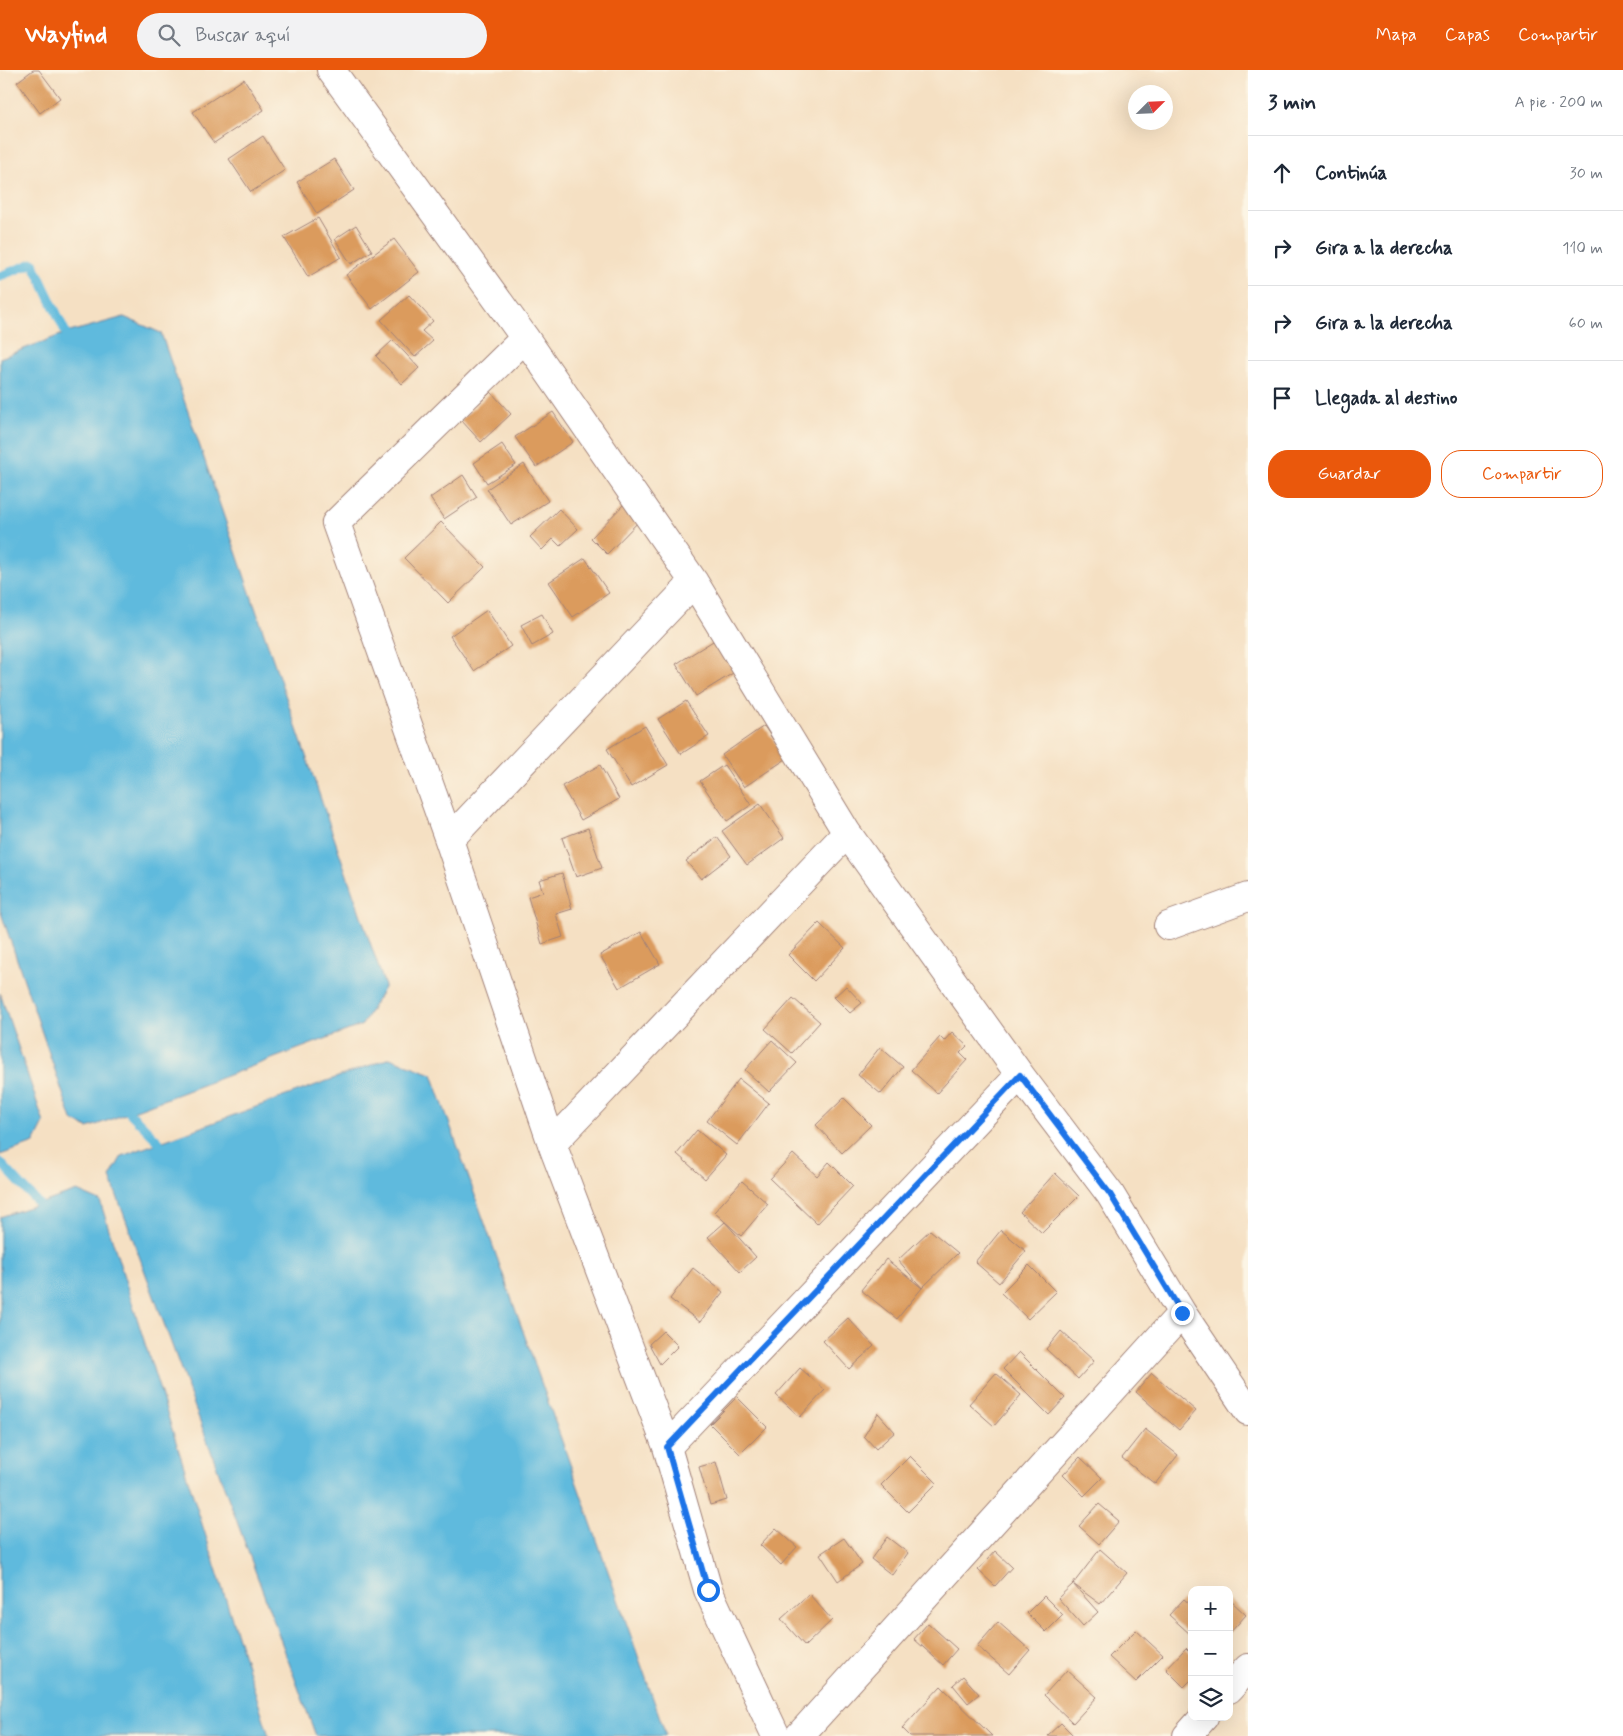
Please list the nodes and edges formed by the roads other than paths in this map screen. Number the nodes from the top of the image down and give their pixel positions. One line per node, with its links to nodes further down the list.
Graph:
1 (331, 70): 2 (street)
2 (525, 338): 3 (street); 5 (street)
3 (694, 582): 4 (street); 5 (street)
4 (847, 833): 8 (street); 9 (street)
5 (449, 840): 9 (street)
6 (1248, 897): 7 (street)
7 (1168, 926)
8 (1020, 1075): 10 (street); 12 (street)
9 (552, 1144): 12 (street)
10 (1182, 1313): 11 (street); 17 (street)
11 (1248, 1411)
12 (667, 1447): 16 (street)
13 (1248, 1668): 14 (street)
14 (1233, 1685)
15 (1200, 1721): 18 (street)
16 (776, 1736)
17 (799, 1736)
18 (1187, 1736)

